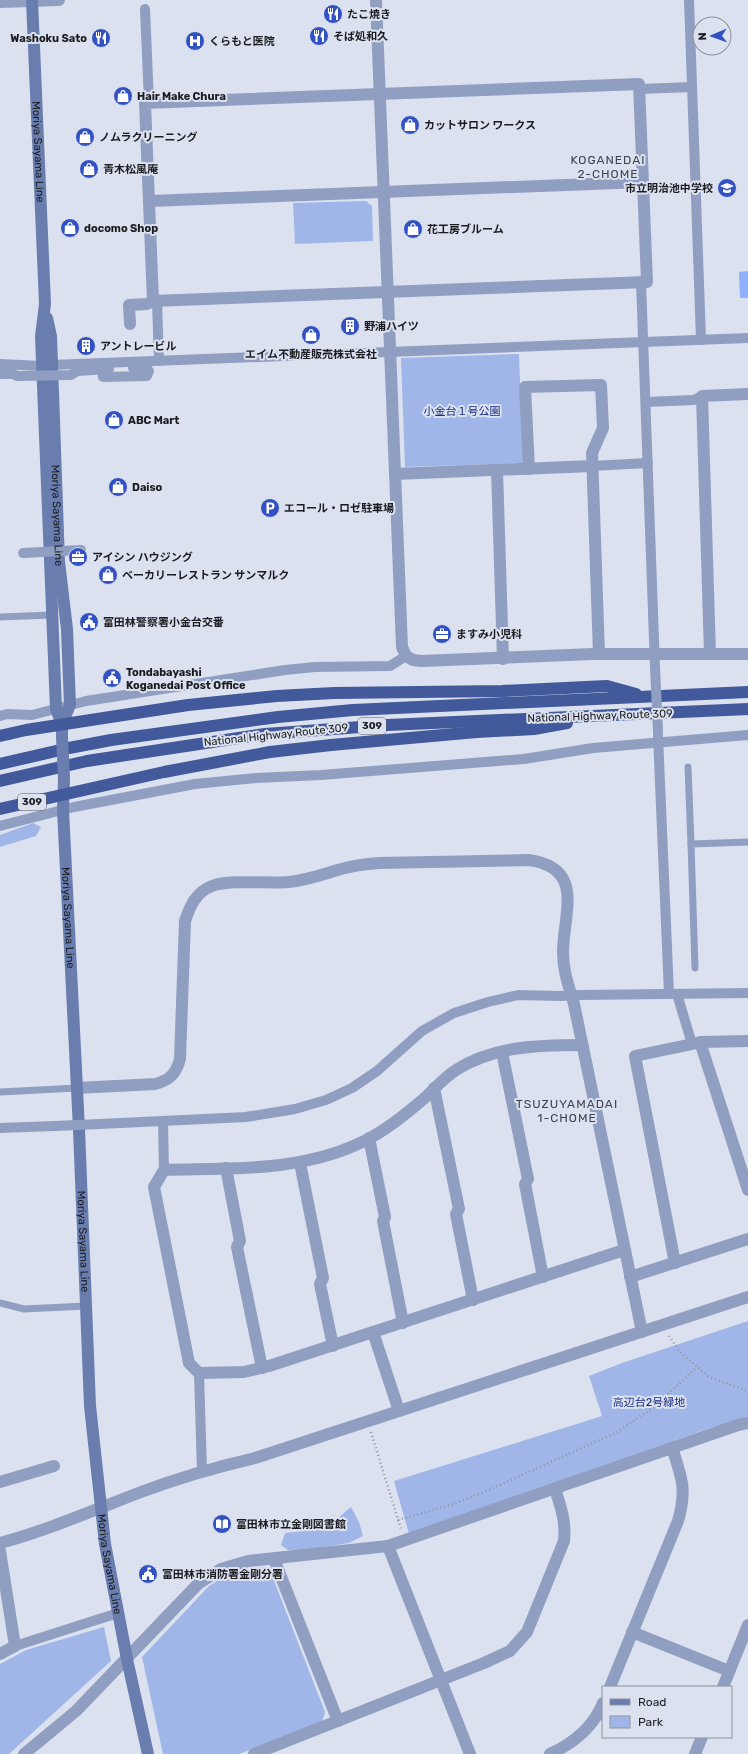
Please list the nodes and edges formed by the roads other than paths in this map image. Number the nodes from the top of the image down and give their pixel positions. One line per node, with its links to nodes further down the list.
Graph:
1 (59, 0): 4 (street)
2 (376, 0): 9 (street)
3 (689, 0): 7 (street)
4 (32, 1): 5 (street); 24 (main road, Moriya Sayama Line)
5 (0, 2)
6 (145, 9): 10 (street)
7 (692, 87): 8 (street); 19 (street)
8 (639, 89): 9 (street); 11 (street)
9 (380, 93): 10 (street); 12 (street)
10 (149, 102): 13 (street)
11 (643, 182): 12 (street); 14 (street)
12 (384, 191): 13 (street); 15 (street)
13 (149, 201): 16 (street)
14 (641, 282): 15 (street); 20 (street)
15 (388, 291): 16 (street); 21 (street)
16 (155, 301): 17 (street); 22 (street)
17 (130, 324)
18 (748, 338): 19 (street)
19 (701, 340): 20 (street)
20 (643, 342): 21 (street); 29 (street)
21 (391, 352): 22 (street); 34 (street)
22 (159, 361): 25 (street)
23 (0, 364): 24 (street)
24 (47, 365): 25 (street); 37 (main road, Moriya Sayama Line); 47 (main road, Moriya Sayama Line)
25 (103, 366): 26 (street, bridge)
26 (0, 374)
27 (748, 394): 28 (street)
28 (702, 396): 29 (street); 40 (street)
29 (646, 402): 30 (street)
30 (648, 463): 31 (street); 42 (street)
31 (592, 466): 32 (street); 32 (street); 39 (street)
32 (529, 469): 33 (street)
33 (497, 470): 34 (street); 44 (street)
34 (395, 474): 43 (street)
35 (81, 550): 36 (street, bridge)
36 (24, 553)
37 (52, 615): 38 (lane); 48 (main road, Moriya Sayama Line)
38 (0, 617)
39 (599, 654): 42 (street); 44 (street)
40 (710, 654): 41 (street); 42 (street)
41 (748, 654)
42 (655, 655): 55 (street, bridge)
43 (406, 656): 44 (street); 47 (street)
44 (503, 659)
45 (748, 692): 46 (highway, National Highway Route 309 / 309)
46 (648, 697): 52 (highway); 56 (highway, National Highway Route 309 / 309)
47 (70, 705): 48 (street); 52 (main road, Moriya Sayama Line)
48 (56, 709): 51 (street); 52 (main road, Moriya Sayama Line)
49 (748, 709): 50 (highway, National Highway Route 309 / 309)
50 (615, 715): 58 (highway, National Highway Route 309 / 309); 59 (highway)
51 (0, 716)
52 (62, 724): 54 (highway); 59 (main road, Moriya Sayama Line, bridge)
53 (748, 735): 55 (street)
54 (0, 736)
55 (658, 742): 61 (street); 67 (street)
56 (0, 764)
57 (688, 767): 64 (lane)
58 (0, 781)
59 (64, 795): 60 (highway, 309); 61 (main road, Moriya Sayama Line)
60 (0, 809)
61 (63, 810): 62 (street); 72 (main road, Moriya Sayama Line)
62 (0, 826)
63 (748, 842): 64 (lane)
64 (691, 844): 65 (lane)
65 (695, 968)
66 (748, 993): 67 (street)
67 (672, 994): 69 (street); 75 (street, bridge)
68 (748, 1041): 69 (street)
69 (696, 1043): 81 (street); 84 (street)
70 (582, 1045): 71 (street); 72 (street); 83 (street)
71 (502, 1052): 73 (street); 85 (street)
72 (77, 1088): 74 (lane); 90 (main road, Moriya Sayama Line)
73 (434, 1088): 77 (street); 88 (street)
74 (0, 1092)
75 (163, 1121): 76 (street, bridge); 80 (street)
76 (0, 1128)
77 (369, 1138): 78 (street); 91 (street)
78 (300, 1163): 79 (street); 94 (street)
79 (226, 1168): 80 (street); 95 (street)
80 (164, 1170): 96 (street)
81 (748, 1190)
82 (748, 1239): 84 (street)
83 (624, 1250): 85 (street); 86 (street)
84 (675, 1263): 86 (street)
85 (543, 1277): 88 (street)
86 (630, 1277): 93 (street)
87 (748, 1297): 93 (street)
88 (473, 1300): 91 (street)
89 (0, 1303): 90 (lane)
90 (86, 1306): 104 (main road, Moriya Sayama Line)
91 (403, 1323): 92 (street)
92 (373, 1332): 94 (street); 97 (street)
93 (642, 1332): 97 (street)
94 (333, 1346): 95 (street)
95 (262, 1368): 96 (street)
96 (199, 1373): 101 (street)
97 (399, 1411): 101 (street)
98 (748, 1423): 99 (street)
99 (672, 1448): 103 (street); 111 (street)
100 (54, 1466): 102 (street)
101 (202, 1472): 104 (street)
102 (0, 1482)
103 (555, 1489): 106 (street); 116 (street)
104 (101, 1508): 105 (street); 109 (main road, Moriya Sayama Line)
105 (0, 1544)
106 (388, 1546): 108 (street); 116 (street)
107 (0, 1551): 112 (street)
108 (274, 1558): 114 (street); 120 (street)
109 (118, 1613): 112 (street); 114 (main road, Moriya Sayama Line)
110 (748, 1625): 115 (street)
111 (632, 1632): 115 (street); 117 (street)
112 (15, 1646): 113 (street)
113 (0, 1654)
114 (127, 1659): 122 (street); 124 (main road, Moriya Sayama Line)
115 (729, 1671): 118 (street)
116 (441, 1680): 120 (street); 126 (street)
117 (610, 1686)
118 (723, 1686)
119 (602, 1705): 127 (street)
120 (338, 1721): 125 (street)
121 (702, 1738): 128 (street)
122 (38, 1749): 123 (street)
123 (24, 1754)
124 (148, 1754)
125 (254, 1754)
126 (470, 1754)
127 (550, 1754)
128 (695, 1754)

